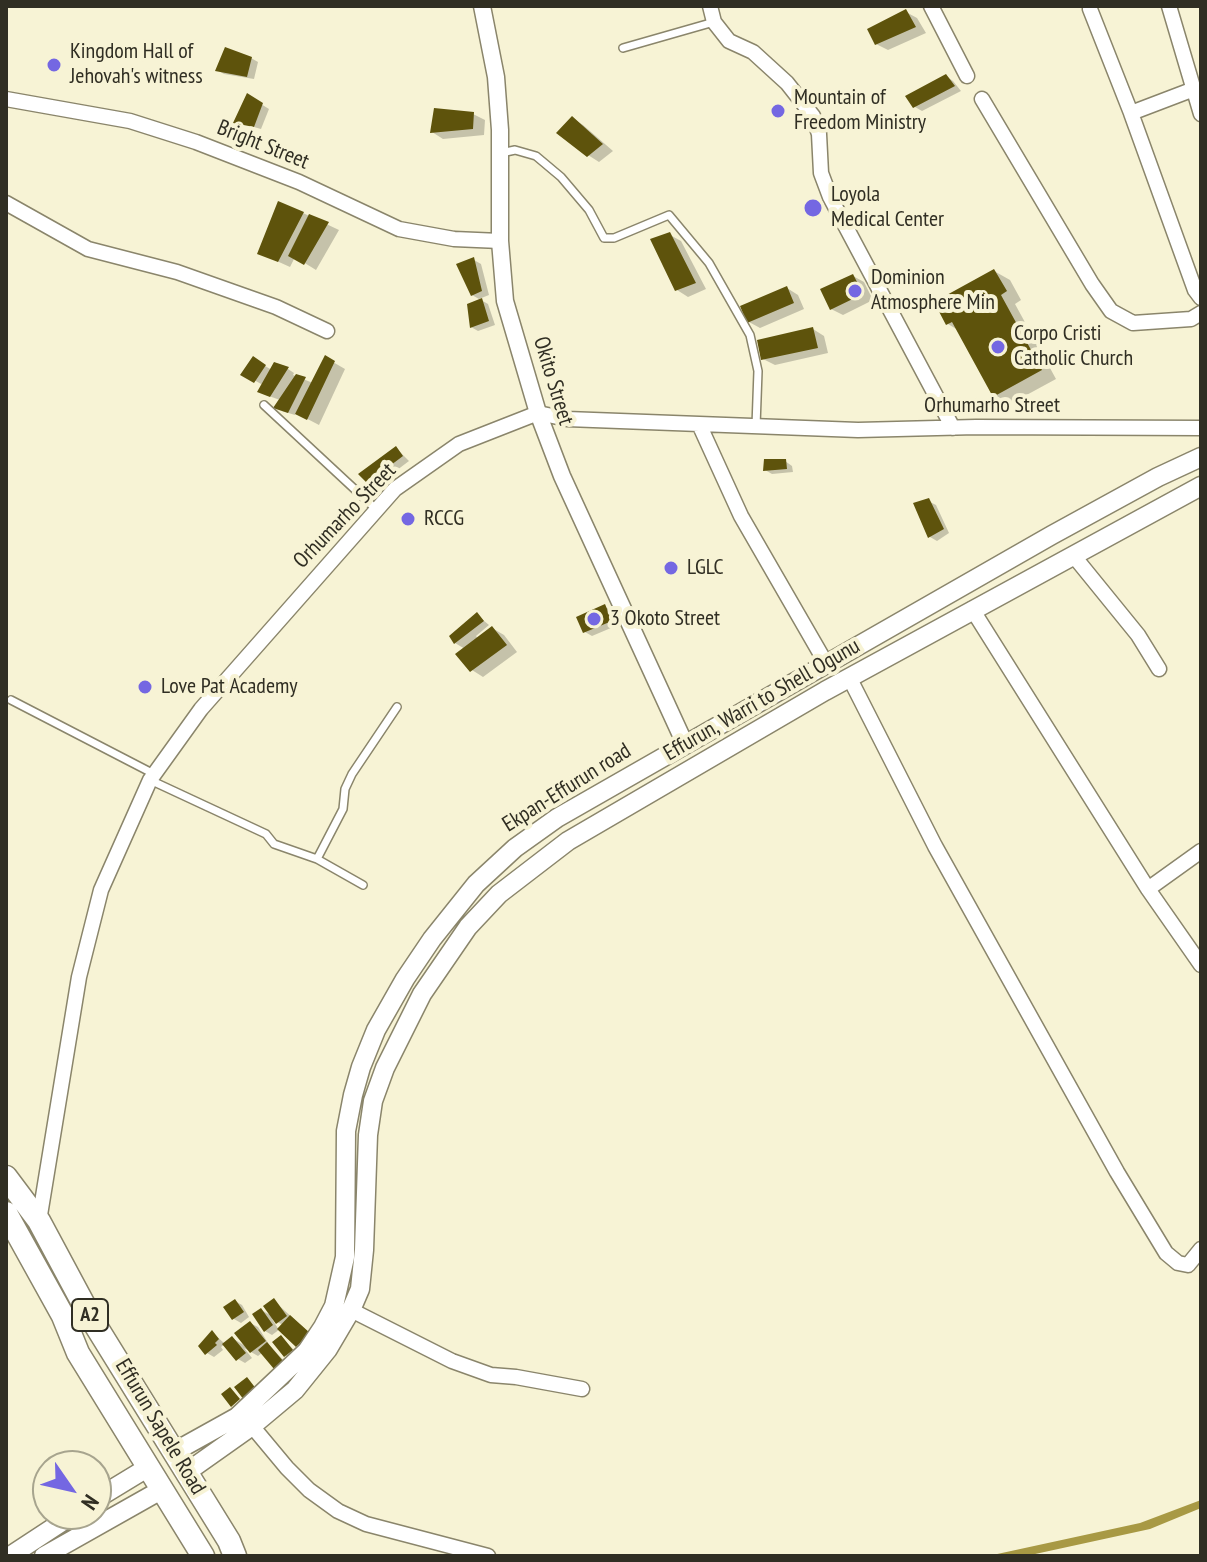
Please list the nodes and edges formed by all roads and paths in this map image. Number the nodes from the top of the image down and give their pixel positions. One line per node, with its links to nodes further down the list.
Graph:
1 (482, 6): 14 (street, Okito Street)
2 (710, 6): 6 (street)
3 (931, 6): 8 (street)
4 (1169, 6): 9 (street)
5 (1090, 9): 12 (street)
6 (714, 22): 7 (lane); 24 (street)
7 (623, 48)
8 (967, 76)
9 (1194, 89): 12 (street); 13 (street)
10 (6, 99): 16 (street, Bright Street)
11 (982, 99): 18 (street)
12 (1131, 113): 17 (street)
13 (1201, 114)
14 (501, 153): 16 (street, Okito Street); 23 (lane)
15 (6, 203): 19 (street)
16 (500, 241): 21 (street, Okito Street)
17 (1201, 298)
18 (1201, 313)
19 (327, 331)
20 (264, 405): 28 (lane)
21 (538, 413): 22 (street, Orhumarho Street); 28 (street, Orhumarho Street); 36 (street, Okito Street)
22 (699, 424): 23 (street, Orhumarho Street); 31 (street)
23 (756, 426): 24 (street, Orhumarho Street)
24 (953, 428): 25 (street, Orhumarho Street)
25 (1201, 428)
26 (1201, 457): 31 (main road, Ekpan-Effurun road)
27 (1201, 486): 29 (main road, Effurun, Warri to Shell Ogunu)
28 (377, 510): 37 (street, Orhumarho Street)
29 (1073, 555): 30 (main road, Effurun, Warri to Shell Ogunu); 32 (street)
30 (972, 609): 33 (main road, Effurun, Warri to Shell Ogunu); 43 (street)
31 (827, 665): 36 (main road, Ekpan-Effurun road)
32 (1159, 669)
33 (849, 677): 39 (main road, Effurun, Warri to Shell Ogunu); 48 (street)
34 (11, 700): 37 (lane)
35 (397, 707): 41 (lane)
36 (685, 744): 38 (main road, Ekpan-Effurun road)
37 (152, 777): 41 (lane); 47 (street, Orhumarho Street)
38 (557, 818): 39 (main road); 52 (main road, Ekpan-Effurun road)
39 (568, 841): 49 (main road, Effurun, Warri to Shell Ogunu)
40 (1201, 851): 43 (street)
41 (317, 859): 42 (lane)
42 (363, 885)
43 (1148, 889): 44 (street)
44 (1201, 965)
45 (6, 1177): 47 (highway, Effurun Sapele Road / A2)
46 (6, 1213): 53 (highway, Effurun Sapele Road / A2)
47 (39, 1221): 52 (highway, Effurun Sapele Road / A2)
48 (1201, 1249)
49 (351, 1310): 50 (street); 51 (main road, Effurun, Warri to Shell Ogunu)
50 (582, 1389)
51 (252, 1426): 54 (main road, Effurun, Warri to Shell Ogunu); 62 (street)
52 (174, 1452): 54 (highway, Effurun Sapele Road / A2)
53 (147, 1468): 55 (main road); 56 (highway, Effurun Sapele Road / A2)
54 (187, 1472): 61 (highway, Effurun Sapele Road / A2)
55 (112, 1489)
56 (161, 1490): 59 (main road); 60 (highway, Effurun Sapele Road / A2)
57 (50, 1530): 58 (main road)
58 (10, 1556)
59 (44, 1556)
60 (203, 1556)
61 (235, 1556)
62 (488, 1556)

